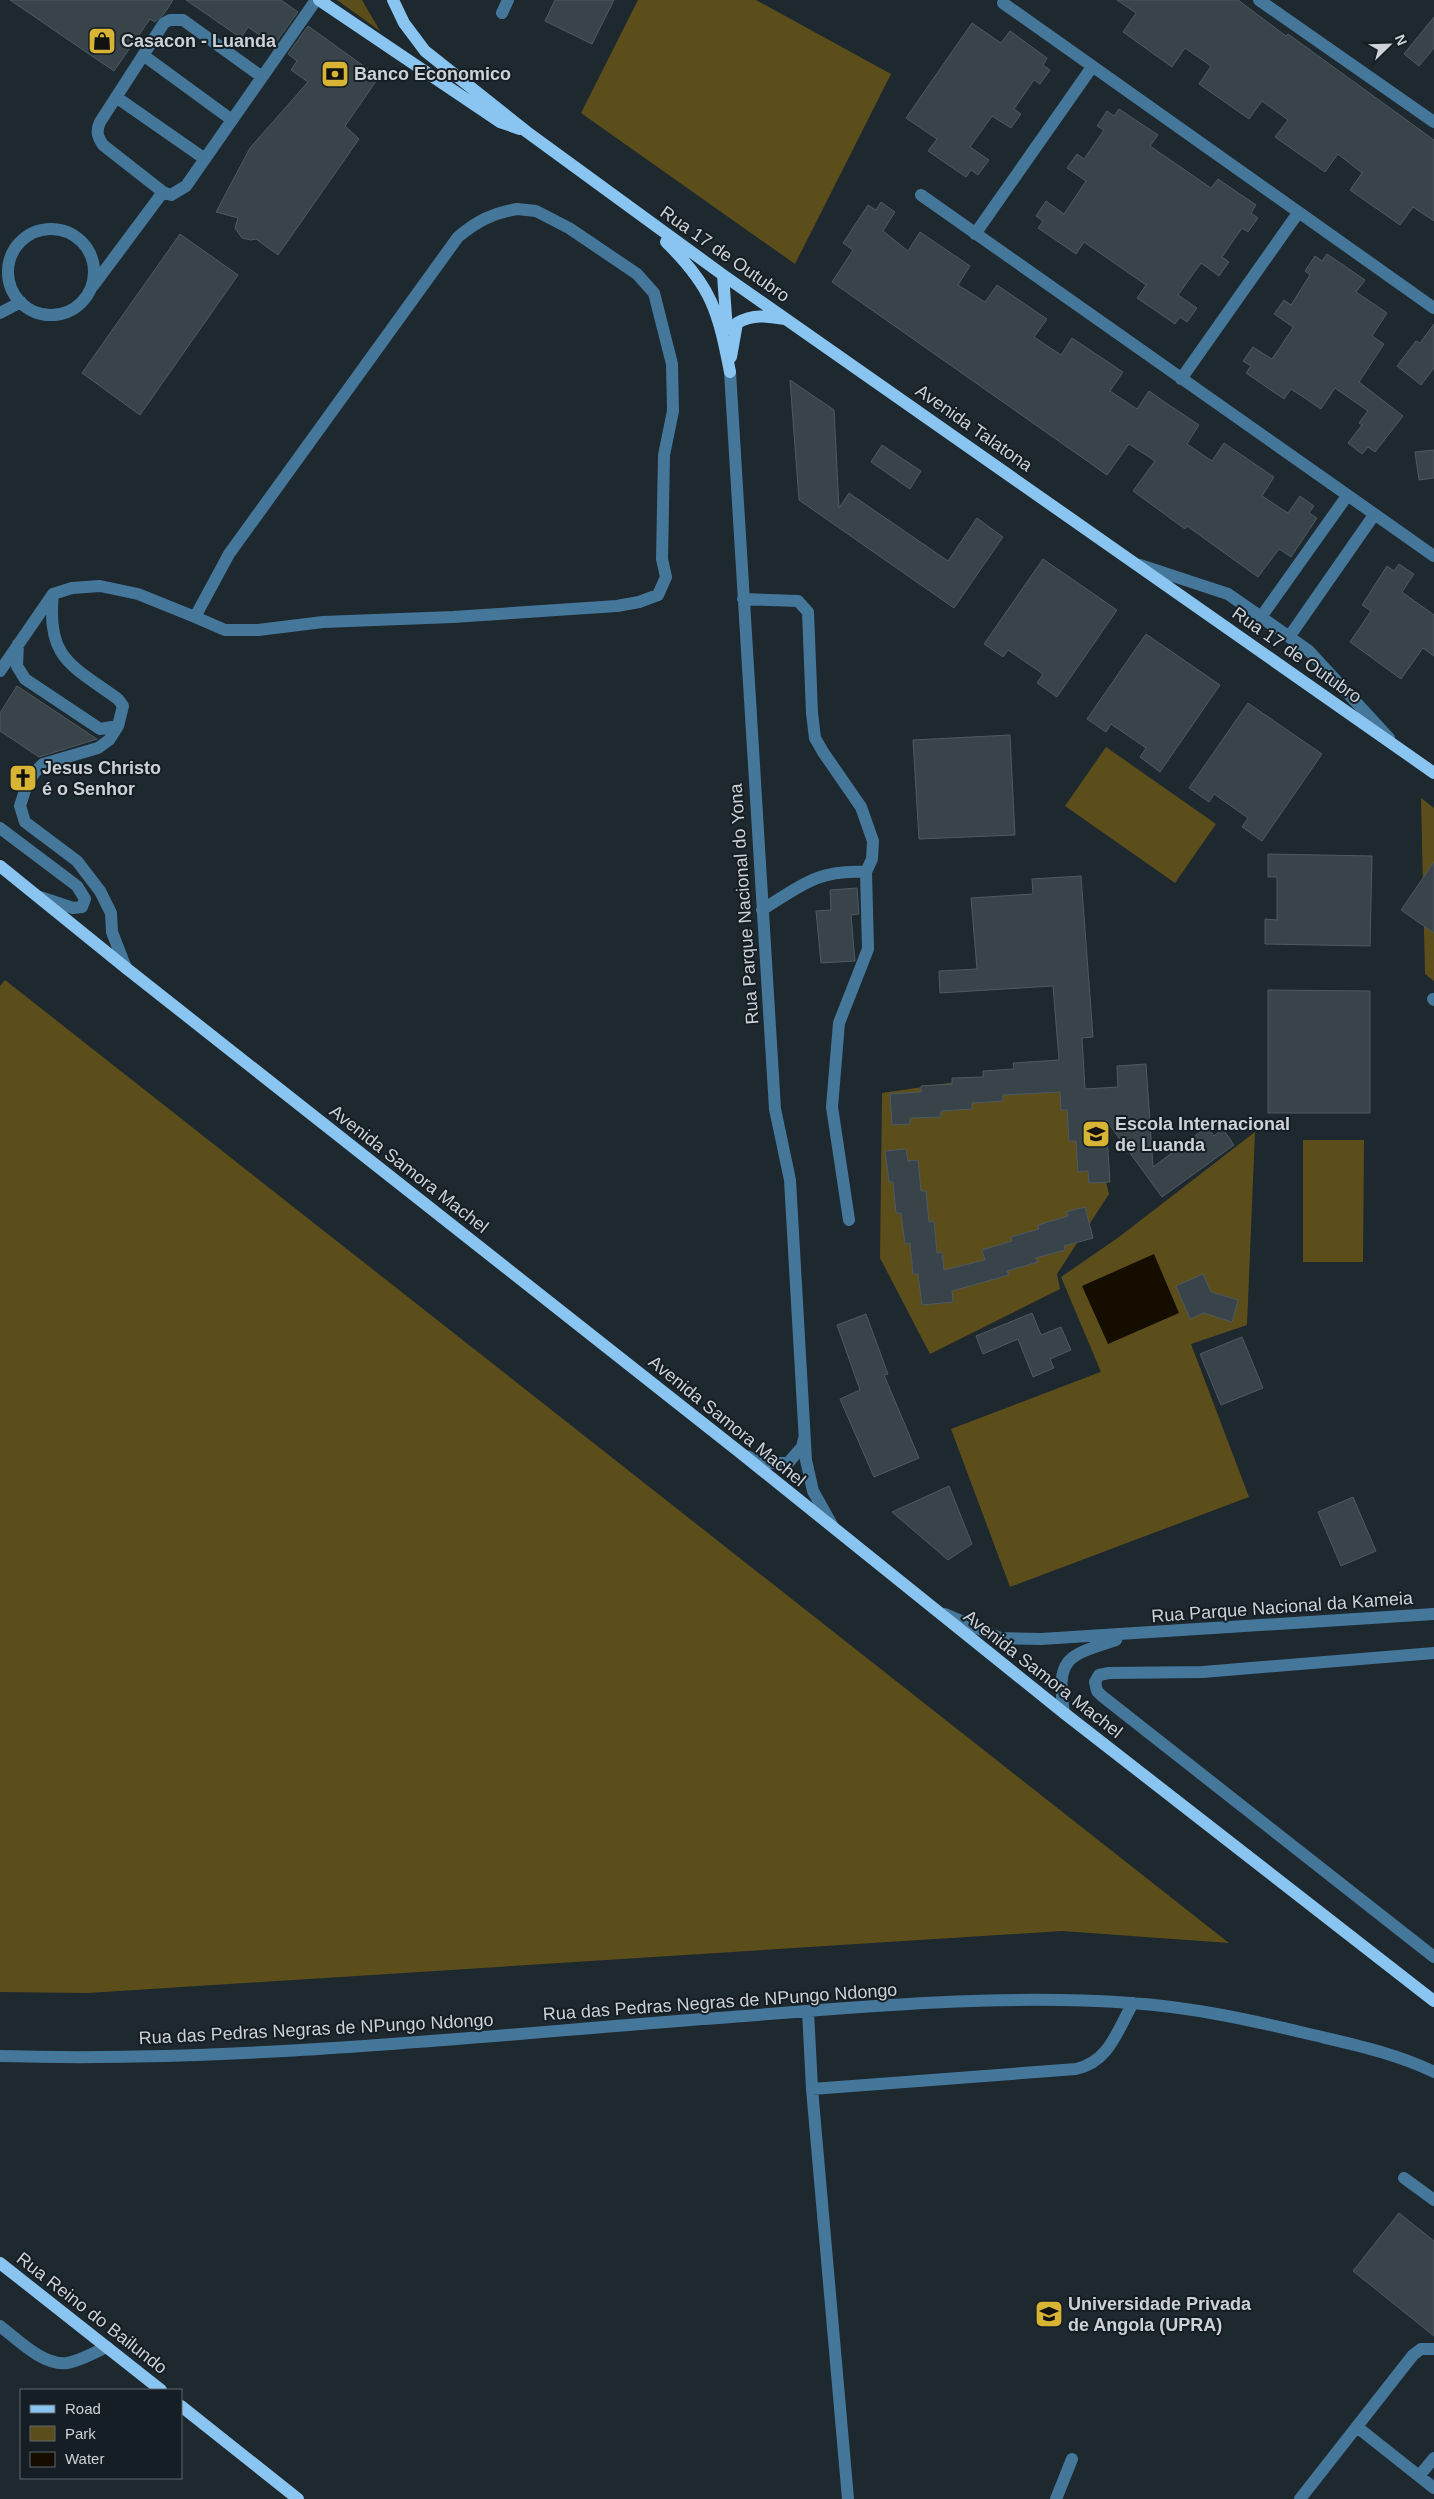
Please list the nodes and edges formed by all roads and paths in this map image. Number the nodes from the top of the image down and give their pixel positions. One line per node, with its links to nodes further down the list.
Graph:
1 (322, 0): 9 (street); 13 (main road); 17 (street)
2 (393, 0): 13 (main road)
3 (508, 0): 6 (street)
4 (1259, 0): 12 (street)
5 (1003, 3): 8 (street)
6 (502, 13)
7 (143, 55): 9 (street); 10 (street); 11 (street)
8 (1092, 67): 18 (street); 20 (street)
9 (262, 77): 11 (street)
10 (116, 97): 14 (street); 15 (street)
11 (232, 120): 14 (street)
12 (1434, 122)
13 (527, 132): 19 (main road)
14 (205, 158): 15 (street)
15 (163, 192): 22 (street)
16 (921, 195): 20 (street)
17 (184, 197)
18 (1298, 213): 24 (street); 28 (street)
19 (642, 217): 21 (main road, Rua 17 de Outubro); 27 (main road)
20 (975, 234): 28 (street)
21 (723, 275): 26 (main road, Rua 17 de Outubro); 27 (main road)
22 (90, 291): 23 (street); 23 (street)
23 (20, 302): 25 (street)
24 (1434, 308)
25 (0, 313)
26 (789, 320): 27 (main road); 32 (main road, Avenida Talatona)
27 (730, 372): 34 (street, Rua Parque Nacional do Yona)
28 (1181, 379): 29 (street)
29 (1347, 496): 30 (street); 36 (street)
30 (1374, 514): 31 (street); 37 (street)
31 (1434, 556)
32 (1139, 565): 36 (street); 41 (main road, Rua 17 de Outubro)
33 (53, 594): 35 (street); 38 (street); 40 (street)
34 (743, 599): 45 (street); 47 (street, Rua Parque Nacional do Yona)
35 (195, 617): 35 (street)
36 (1261, 617): 37 (street)
37 (1289, 637): 41 (street)
38 (18, 644): 39 (street); 40 (street)
39 (0, 671)
40 (118, 726): 48 (street)
41 (1395, 745): 42 (main road, Rua 17 de Outubro)
42 (1434, 773)
43 (0, 828): 46 (street)
44 (0, 866): 46 (main road, Avenida Samora Machel)
45 (866, 872): 47 (street); 49 (street)
46 (38, 896): 48 (main road, Avenida Samora Machel)
47 (762, 910): 50 (street, Rua Parque Nacional do Yona)
48 (126, 968): 51 (main road, Avenida Samora Machel)
49 (849, 1220)
50 (806, 1432): 51 (street, Rua Parque Nacional do Yona); 52 (street, Rua Parque Nacional do Yona)
51 (742, 1454): 52 (main road, Avenida Samora Machel)
52 (840, 1535): 53 (main road, Avenida Samora Machel)
53 (932, 1609): 55 (street, Rua Parque Nacional da Kameia); 57 (main road, Avenida Samora Machel)
54 (1434, 1614): 55 (street, Rua Parque Nacional da Kameia)
55 (1133, 1634): 57 (street, Rua Parque Nacional da Kameia)
56 (1434, 1653): 58 (street)
57 (1064, 1713): 59 (main road, Avenida Samora Machel)
58 (1434, 1957)
59 (1434, 2001)
60 (1133, 2003): 61 (street, Rua das Pedras Negras de NPungo Ndongo); 63 (street, Rua das Pedras Negras de NPungo Ndongo); 64 (street)
61 (808, 2011): 62 (street, Rua das Pedras Negras de NPungo Ndongo); 64 (street)
62 (0, 2056)
63 (1434, 2072)
64 (812, 2090): 79 (street)
65 (1404, 2178): 66 (street)
66 (1434, 2200)
67 (0, 2263): 69 (main road, Rua Reino do Bailundo)
68 (0, 2326): 69 (street)
69 (106, 2347): 71 (main road, Rua Reino do Bailundo)
70 (1434, 2349): 73 (street)
71 (160, 2389)
72 (182, 2407): 78 (main road)
73 (1357, 2427): 76 (street); 81 (street)
74 (1434, 2458): 76 (street)
75 (1072, 2459): 80 (street)
76 (1419, 2476): 77 (street)
77 (1434, 2488)
78 (298, 2499)
79 (848, 2499)
80 (1056, 2499)
81 (1300, 2499)

